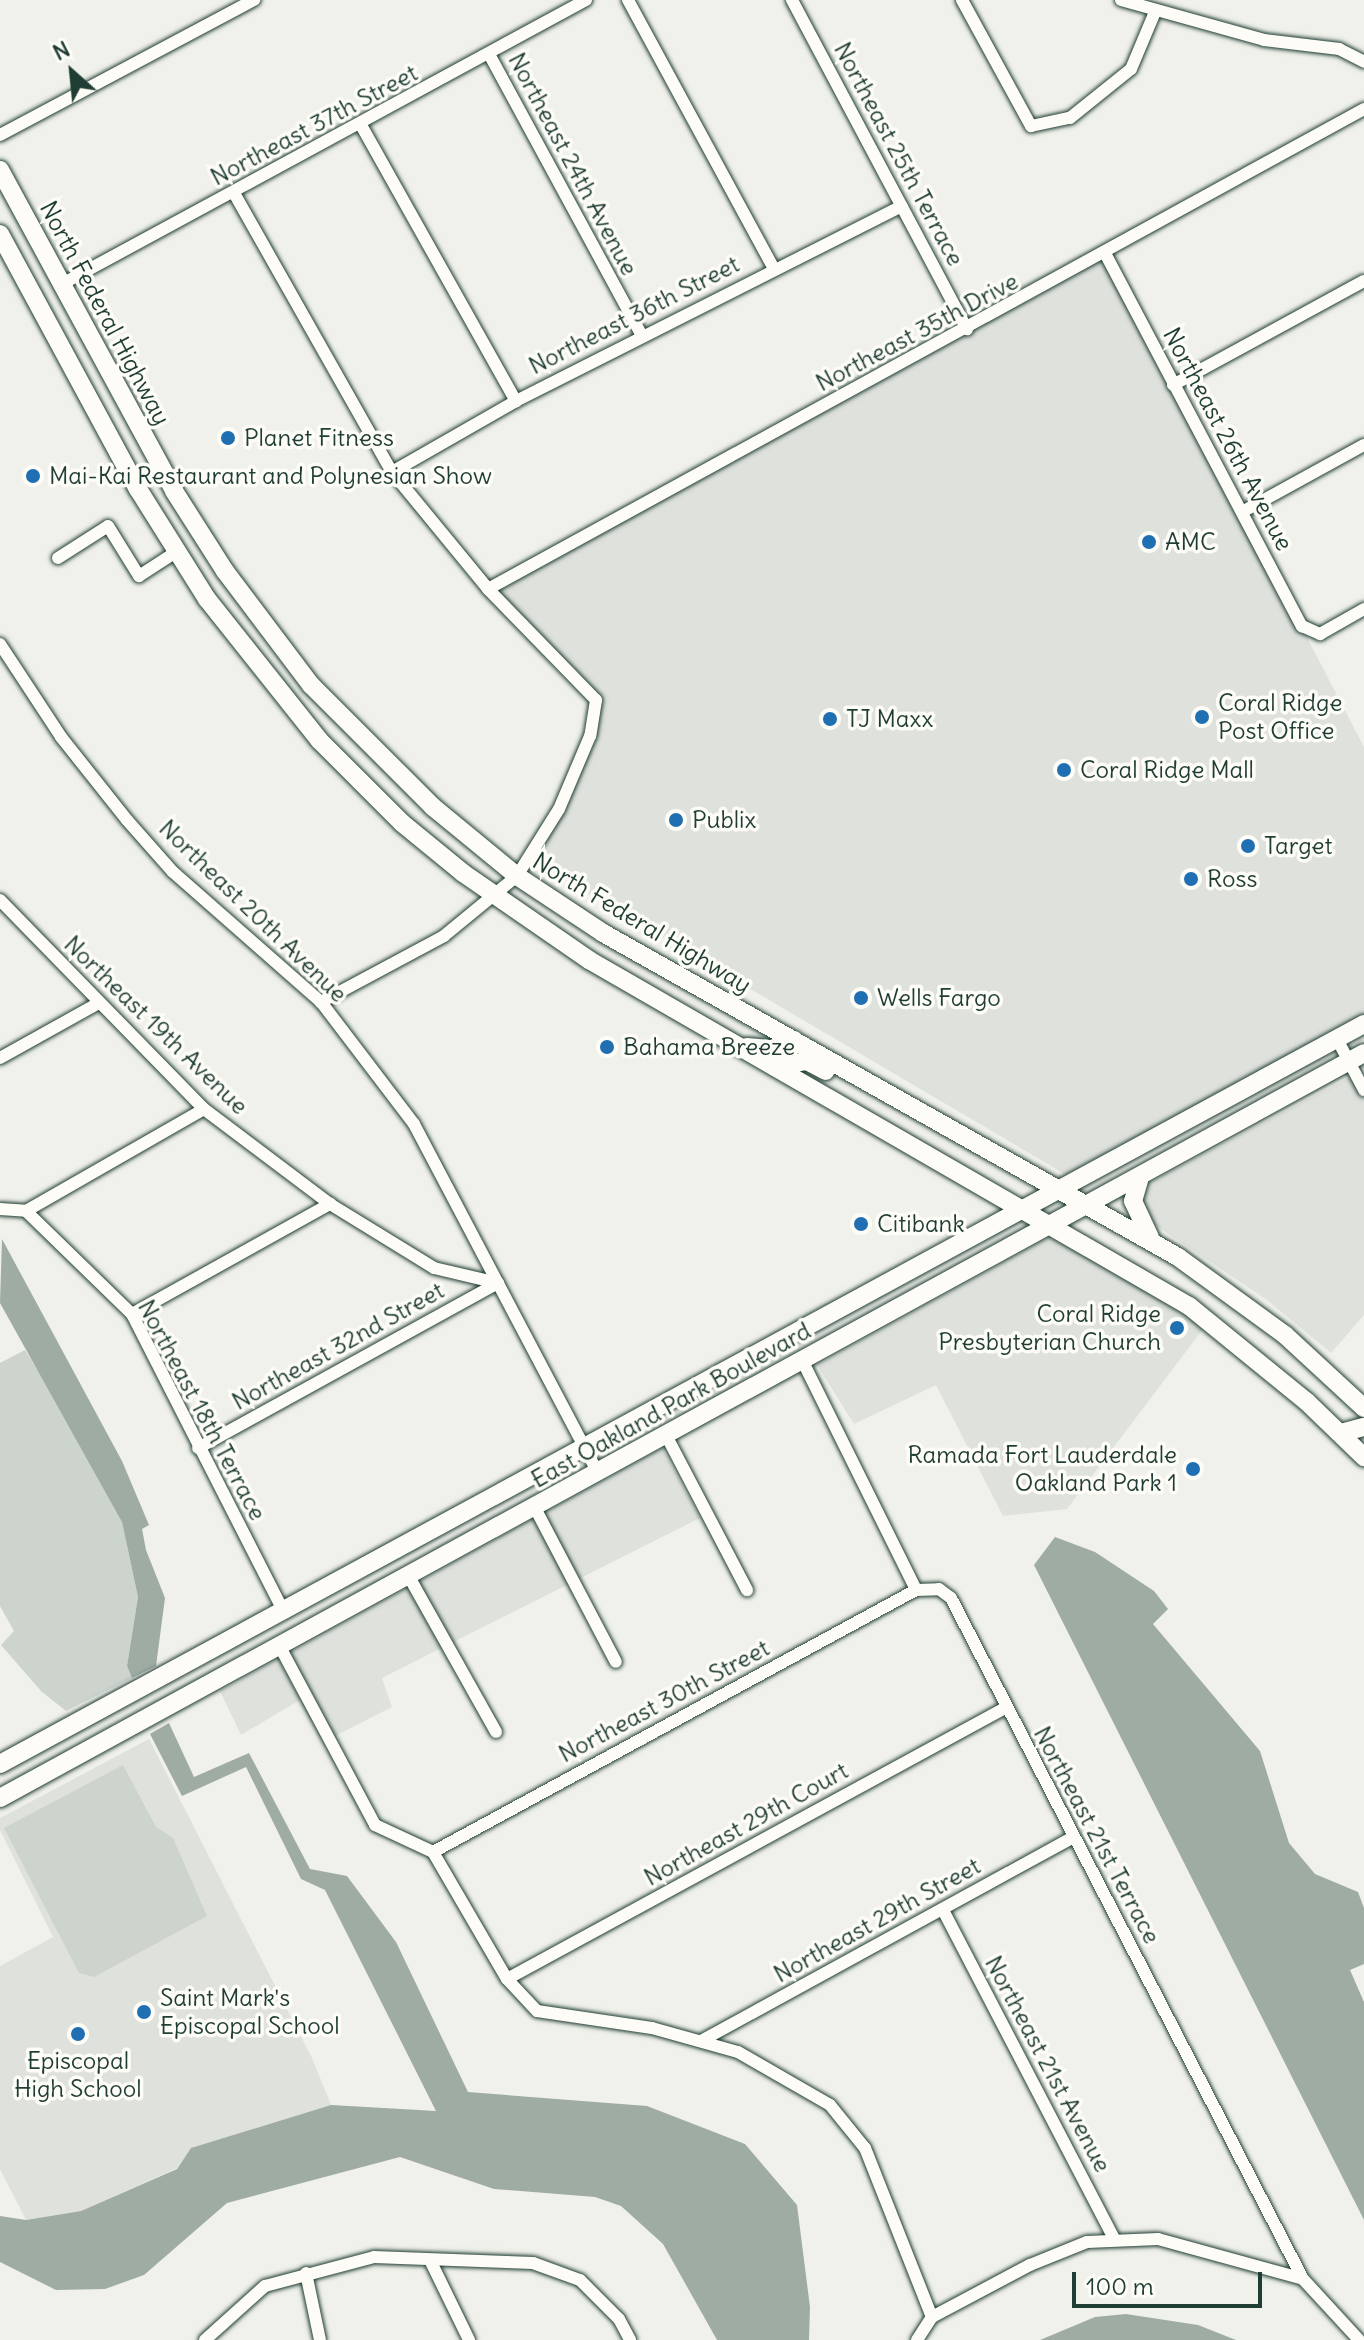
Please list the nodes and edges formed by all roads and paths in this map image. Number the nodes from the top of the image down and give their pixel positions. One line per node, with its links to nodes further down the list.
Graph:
1 (254, 0): 12 (street)
2 (586, 0): 8 (street, Northeast 37th Street)
3 (628, 0): 18 (street)
4 (792, 0): 15 (street, Northeast 25th Terrace)
5 (962, 0): 7 (street)
6 (1121, 0): 7 (street)
7 (1155, 12): 9 (street)
8 (489, 54): 11 (street, Northeast 37th Street); 25 (street, Northeast 24th Avenue)
9 (1364, 62)
10 (1364, 109): 17 (street, Northeast 35th Drive)
11 (361, 125): 14 (street, Northeast 37th Street); 27 (street)
12 (0, 135)
13 (0, 170): 21 (main road, North Federal Highway)
14 (234, 193): 21 (street, Northeast 37th Street); 29 (street)
15 (902, 206): 18 (street, Northeast 36th Street); 24 (street, Northeast 25th Terrace)
16 (0, 234): 19 (main road)
17 (1106, 255): 24 (street, Northeast 35th Drive); 26 (street, Northeast 26th Avenue)
18 (773, 267): 25 (street, Northeast 36th Street)
19 (19, 269): 21 (main road); 22 (main road)
20 (1364, 281): 26 (street)
21 (62, 284): 23 (main road, North Federal Highway)
22 (43, 312): 23 (main road); 31 (main road)
23 (86, 329): 33 (main road, North Federal Highway)
24 (967, 329): 34 (street, Northeast 35th Drive)
25 (642, 336): 27 (street, Northeast 36th Street)
26 (1173, 385): 30 (street, Northeast 26th Avenue)
27 (516, 401): 29 (street, Northeast 36th Street)
28 (1364, 445): 30 (street)
29 (392, 472): 34 (street)
30 (1242, 512): 35 (street, Northeast 26th Avenue)
31 (176, 552): 32 (street); 33 (main road); 38 (main road)
32 (58, 558)
33 (225, 571): 37 (main road, North Federal Highway)
34 (488, 589): 37 (street)
35 (1364, 609)
36 (0, 644): 40 (street, Northeast 20th Avenue)
37 (517, 876): 38 (street); 44 (main road, North Federal Highway)
38 (497, 897): 40 (street); 45 (main road)
39 (0, 900): 41 (street, Northeast 19th Avenue)
40 (321, 1002): 61 (street, Northeast 20th Avenue)
41 (99, 1003): 47 (street); 51 (street, Northeast 19th Avenue)
42 (1364, 1024): 43 (main road, East Oakland Park Boulevard)
43 (1337, 1039): 46 (street); 53 (main road, East Oakland Park Boulevard)
44 (794, 1040): 45 (main road); 49 (main road, North Federal Highway)
45 (740, 1047): 48 (main road)
46 (1356, 1057): 50 (street); 52 (main road, East Oakland Park Boulevard)
47 (0, 1058)
48 (775, 1067): 49 (main road); 57 (main road)
49 (866, 1080): 53 (main road, North Federal Highway)
50 (1364, 1090)
51 (204, 1109): 54 (street, Northeast 19th Avenue); 58 (street)
52 (1140, 1177): 55 (main road, East Oakland Park Boulevard); 60 (main road)
53 (1062, 1189): 55 (main road, North Federal Highway); 57 (main road, East Oakland Park Boulevard)
54 (330, 1204): 61 (street, Northeast 19th Avenue); 62 (street)
55 (1091, 1205): 59 (main road, East Oakland Park Boulevard); 60 (main road, North Federal Highway)
56 (0, 1209): 58 (street)
57 (1023, 1209): 59 (main road); 63 (main road, East Oakland Park Boulevard)
58 (26, 1211): 62 (street, Northeast 18th Terrace)
59 (1056, 1225): 64 (main road, East Oakland Park Boulevard); 67 (main road)
60 (1152, 1240): 65 (main road, North Federal Highway)
61 (498, 1283): 69 (street, Northeast 20th Avenue); 70 (street, Northeast 32nd Street)
62 (132, 1314): 70 (street, Northeast 18th Terrace)
63 (823, 1317): 64 (main road); 69 (main road, East Oakland Park Boulevard)
64 (809, 1357): 68 (main road, East Oakland Park Boulevard); 76 (street)
65 (1364, 1408)
66 (1364, 1427): 67 (main road)
67 (1341, 1433): 71 (main road)
68 (667, 1437): 72 (main road, East Oakland Park Boulevard); 75 (street)
69 (584, 1447): 72 (street, Northeast 20th Avenue); 77 (main road, East Oakland Park Boulevard)
70 (198, 1448): 77 (street, Northeast 18th Terrace)
71 (1364, 1457)
72 (598, 1473): 73 (main road, East Oakland Park Boulevard)
73 (534, 1506): 74 (main road, East Oakland Park Boulevard); 79 (street)
74 (408, 1575): 78 (main road, East Oakland Park Boulevard); 83 (street)
75 (747, 1590)
76 (916, 1590): 82 (street, Northeast 21st Terrace); 87 (street, Northeast 30th Street)
77 (284, 1612): 78 (main road); 80 (main road, East Oakland Park Boulevard)
78 (279, 1645): 81 (main road, East Oakland Park Boulevard); 87 (street)
79 (616, 1662)
80 (181, 1667): 81 (main road); 84 (main road, East Oakland Park Boulevard)
81 (182, 1699): 85 (main road, East Oakland Park Boulevard)
82 (1005, 1708): 86 (street, Northeast 21st Terrace); 89 (street, Northeast 29th Court)
83 (496, 1732)
84 (0, 1764)
85 (0, 1798)
86 (1073, 1837): 88 (street, Northeast 29th Street); 94 (street, Northeast 21st Terrace)
87 (433, 1852): 89 (street)
88 (943, 1910): 90 (street, Northeast 29th Street); 91 (street, Northeast 21st Avenue)
89 (507, 1979): 90 (street)
90 (701, 2041): 95 (street)
91 (1114, 2238): 94 (street); 95 (street)
92 (431, 2262): 93 (street); 98 (street); 99 (street)
93 (306, 2273): 96 (street); 97 (street)
94 (1303, 2279): 101 (street, Northeast 21st Terrace)
95 (932, 2317): 100 (street)
96 (205, 2340)
97 (320, 2340)
98 (469, 2340)
99 (630, 2340)
100 (917, 2340)
101 (1359, 2340)

